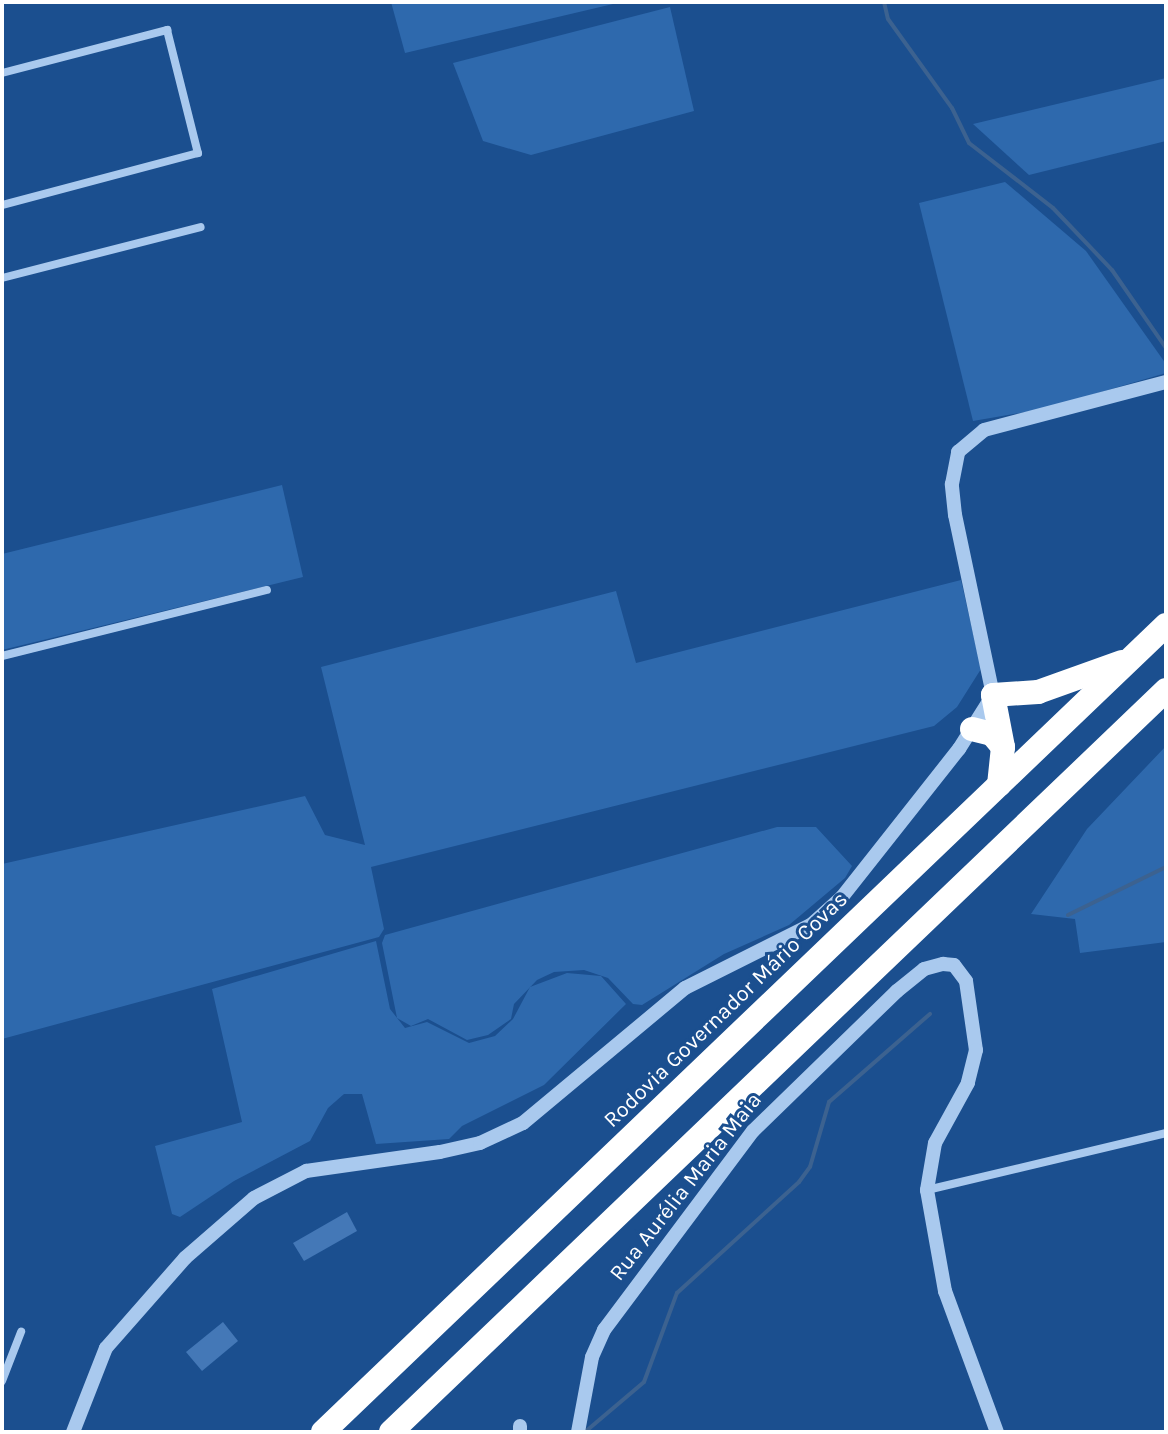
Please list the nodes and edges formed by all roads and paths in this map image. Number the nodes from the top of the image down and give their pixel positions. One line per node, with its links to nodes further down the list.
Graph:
1 (2, 73): 2 (street)
2 (2, 205)
3 (201, 227): 4 (street)
4 (2, 278)
5 (1166, 382): 11 (street)
6 (267, 590): 8 (street)
7 (1166, 625): 9 (highway, Rodovia Governador Mário Covas)
8 (2, 656)
9 (1132, 658): 11 (highway); 14 (highway, Rodovia Governador Mário Covas)
10 (1166, 690): 21 (highway)
11 (993, 695): 12 (street); 13 (highway)
12 (972, 729): 13 (highway); 19 (street)
13 (1003, 747): 14 (highway)
14 (999, 785): 20 (highway, Rodovia Governador Mário Covas)
15 (1166, 1133): 16 (street)
16 (927, 1190): 22 (street, Rua Aurélia Maria Maia); 23 (street, Rua Aurélia Maria Maia)
17 (21, 1332): 18 (street)
18 (2, 1381)
19 (73, 1432)
20 (323, 1432)
21 (391, 1432)
22 (578, 1432)
23 (997, 1432)

